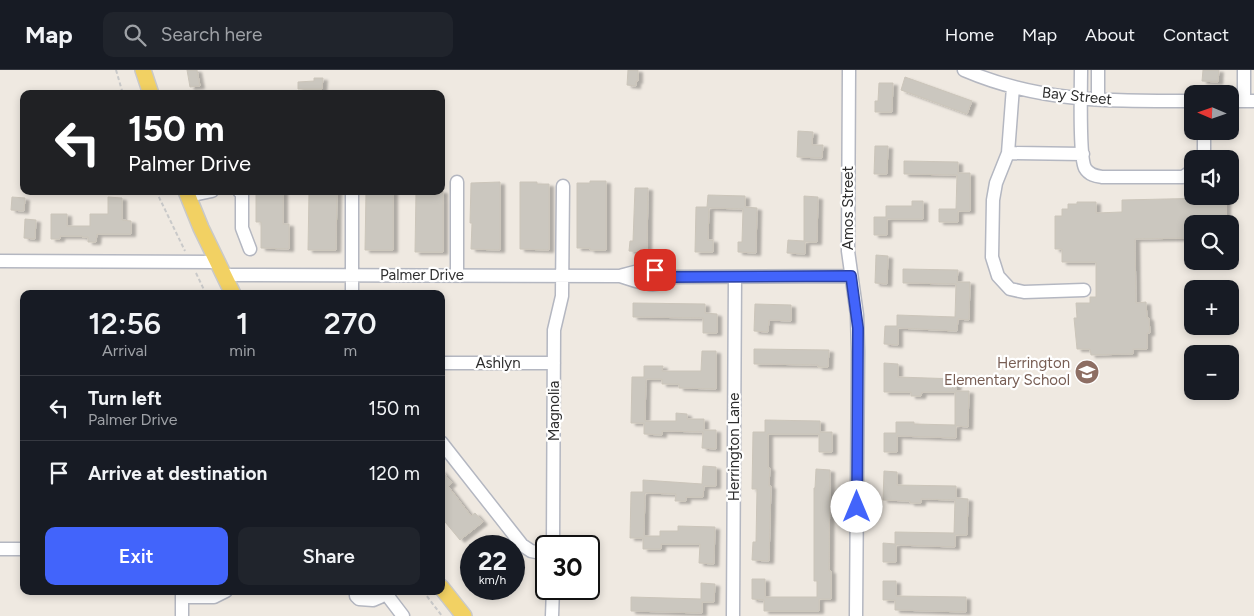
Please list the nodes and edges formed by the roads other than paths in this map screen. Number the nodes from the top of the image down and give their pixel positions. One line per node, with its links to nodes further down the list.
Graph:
1 (143, 70): 8 (main road)
2 (849, 70): 27 (street, Amos Street)
3 (964, 70): 7 (street, Bay Street)
4 (1081, 70): 9 (street)
5 (1098, 70): 10 (street)
6 (1244, 70): 12 (street)
7 (1013, 87): 9 (street, Bay Street); 13 (street)
8 (150, 90)
9 (1081, 99): 10 (street, Bay Street); 14 (street)
10 (1098, 100): 11 (street, Bay Street)
11 (1184, 100)
12 (1249, 101)
13 (1008, 153): 14 (street); 31 (street)
14 (1083, 154): 15 (street)
15 (1184, 176)
16 (457, 182): 25 (street)
17 (563, 186): 26 (street, Magnolia)
18 (187, 195): 23 (main road)
19 (242, 195): 21 (street)
20 (352, 195): 24 (street)
21 (250, 249)
22 (0, 261): 23 (street, Palmer Drive)
23 (220, 269): 24 (street, Palmer Drive); 29 (main road)
24 (352, 275): 25 (street, Palmer Drive); 30 (street)
25 (457, 275): 26 (street, Palmer Drive)
26 (562, 276): 28 (street, Palmer Drive); 33 (street, Magnolia)
27 (851, 276): 28 (street, Palmer Drive); 52 (street, Amos Street)
28 (735, 277): 51 (street, Herrington Lane)
29 (231, 290)
30 (352, 290)
31 (1084, 290)
32 (445, 363): 33 (street, Ashlyn)
33 (554, 363): 35 (street, Magnolia)
34 (445, 447): 38 (street)
35 (553, 535)
36 (0, 548): 37 (street)
37 (20, 549)
38 (535, 552)
39 (445, 591): 49 (main road)
40 (182, 595): 47 (street)
41 (193, 595): 42 (street)
42 (218, 595)
43 (356, 595): 44 (street)
44 (380, 595)
45 (386, 595): 48 (street)
46 (552, 600): 50 (street)
47 (182, 616)
48 (403, 616)
49 (464, 616)
50 (552, 616)
51 (732, 616)
52 (856, 616)

